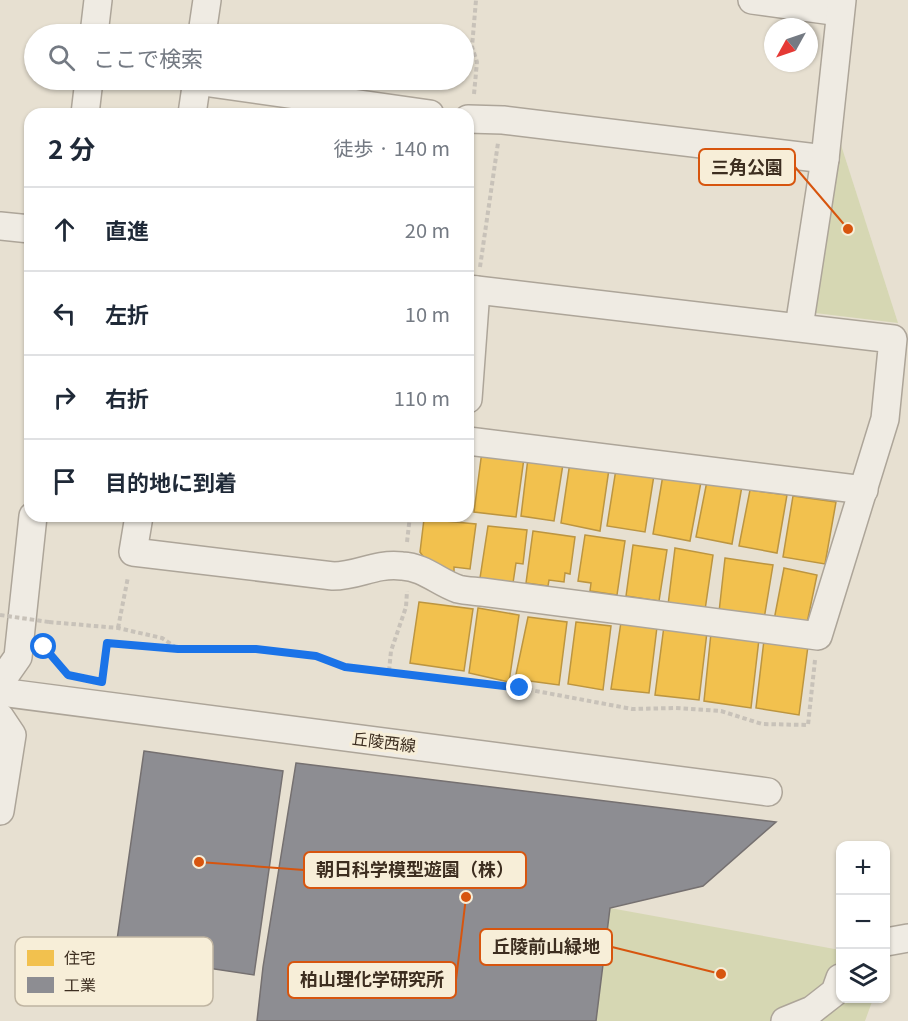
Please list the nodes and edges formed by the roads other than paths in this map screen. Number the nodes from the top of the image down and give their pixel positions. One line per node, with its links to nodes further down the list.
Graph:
1 (98, 0): 5 (street)
2 (207, 0): 6 (street)
3 (752, 0): 4 (street)
4 (841, 6): 14 (street)
5 (95, 24)
6 (203, 24)
7 (88, 90): 10 (street)
8 (195, 90): 11 (street)
9 (265, 90): 12 (street)
10 (86, 108)
11 (193, 108)
12 (389, 108)
13 (474, 119): 14 (street)
14 (825, 159): 18 (street)
15 (0, 226): 16 (street)
16 (24, 229)
17 (474, 289): 18 (street)
18 (799, 327): 20 (street)
19 (474, 442): 20 (street)
20 (864, 490): 22 (street)
21 (32, 522): 23 (street)
22 (138, 522)
23 (0, 679)
24 (0, 692): 26 (street, 丘陵西線)
25 (0, 717): 27 (street)
26 (768, 792)
27 (0, 811)
28 (908, 938): 29 (street)
29 (890, 941)
30 (836, 989): 31 (street)
31 (785, 1021)

